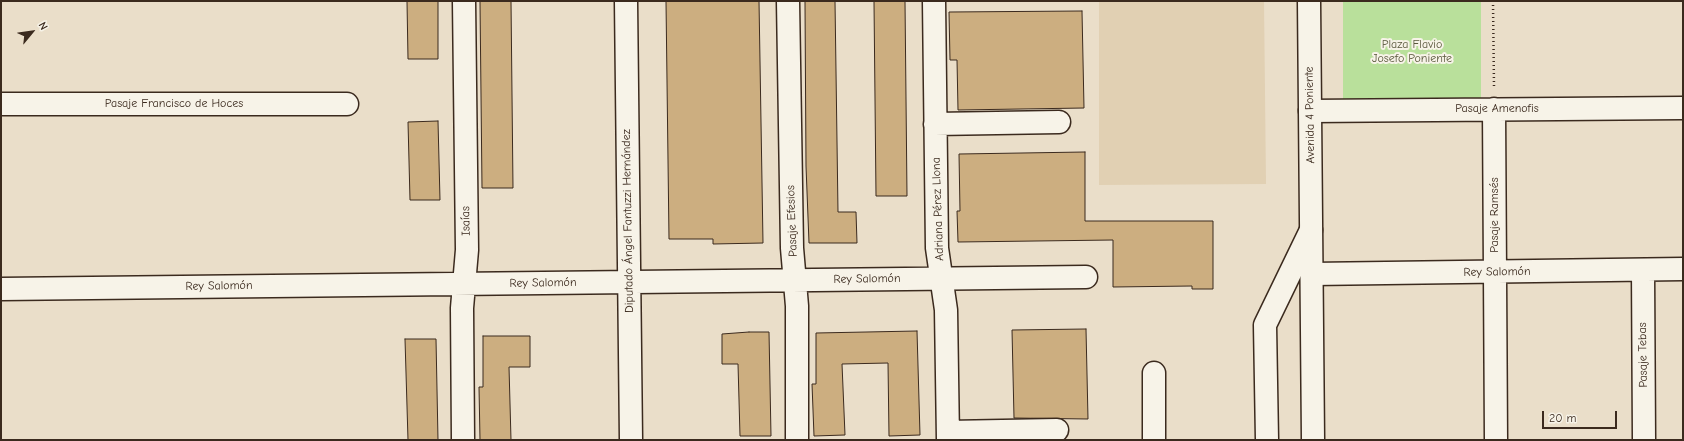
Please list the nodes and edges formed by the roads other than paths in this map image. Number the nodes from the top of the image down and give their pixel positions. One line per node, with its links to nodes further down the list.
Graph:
1 (464, 1): 22 (street, Isaías)
2 (626, 1): 21 (street, Diputado Ángel Fantuzzi Hernández)
3 (788, 1): 20 (street, Pasaje Efesios)
4 (934, 1): 12 (street, Adriana Pérez Llona)
5 (1309, 1): 10 (street, Avenida 4 Poniente)
6 (1, 104): 7 (street, Pasaje Francisco de Hoces)
7 (347, 104)
8 (1683, 108): 9 (street, Pasaje Amenofis)
9 (1494, 109): 10 (street, Pasaje Amenofis); 16 (street, Pasaje Ramsés)
10 (1310, 110): 13 (street, Avenida 4 Poniente)
11 (1059, 122): 12 (street)
12 (935, 124): 19 (street, Adriana Pérez Llona)
13 (1311, 230): 17 (street, Avenida 4 Poniente); 31 (street, Avenida 4 Poniente)
14 (1683, 269): 15 (street, Rey Salomón)
15 (1643, 270): 16 (street, Rey Salomón); 34 (street, Pasaje Tebas)
16 (1495, 272): 17 (street, Rey Salomón); 33 (street, Pasaje Ramsés)
17 (1312, 274): 32 (street, Avenida 4 Poniente)
18 (1086, 277): 19 (street, Rey Salomón)
19 (941, 278): 20 (street, Rey Salomón); 26 (street, Adriana Pérez Llona)
20 (794, 280): 21 (street, Rey Salomón); 29 (street, Pasaje Efesios)
21 (629, 282): 22 (street, Rey Salomón); 28 (street, Diputado Ángel Fantuzzi Hernández)
22 (464, 284): 23 (street, Rey Salomón); 27 (street, Isaías)
23 (1, 289)
24 (1154, 373): 30 (street)
25 (1057, 430): 26 (street)
26 (948, 436)
27 (463, 440)
28 (630, 440)
29 (797, 440)
30 (1154, 440)
31 (1267, 440)
32 (1313, 440)
33 (1496, 440)
34 (1644, 440)

